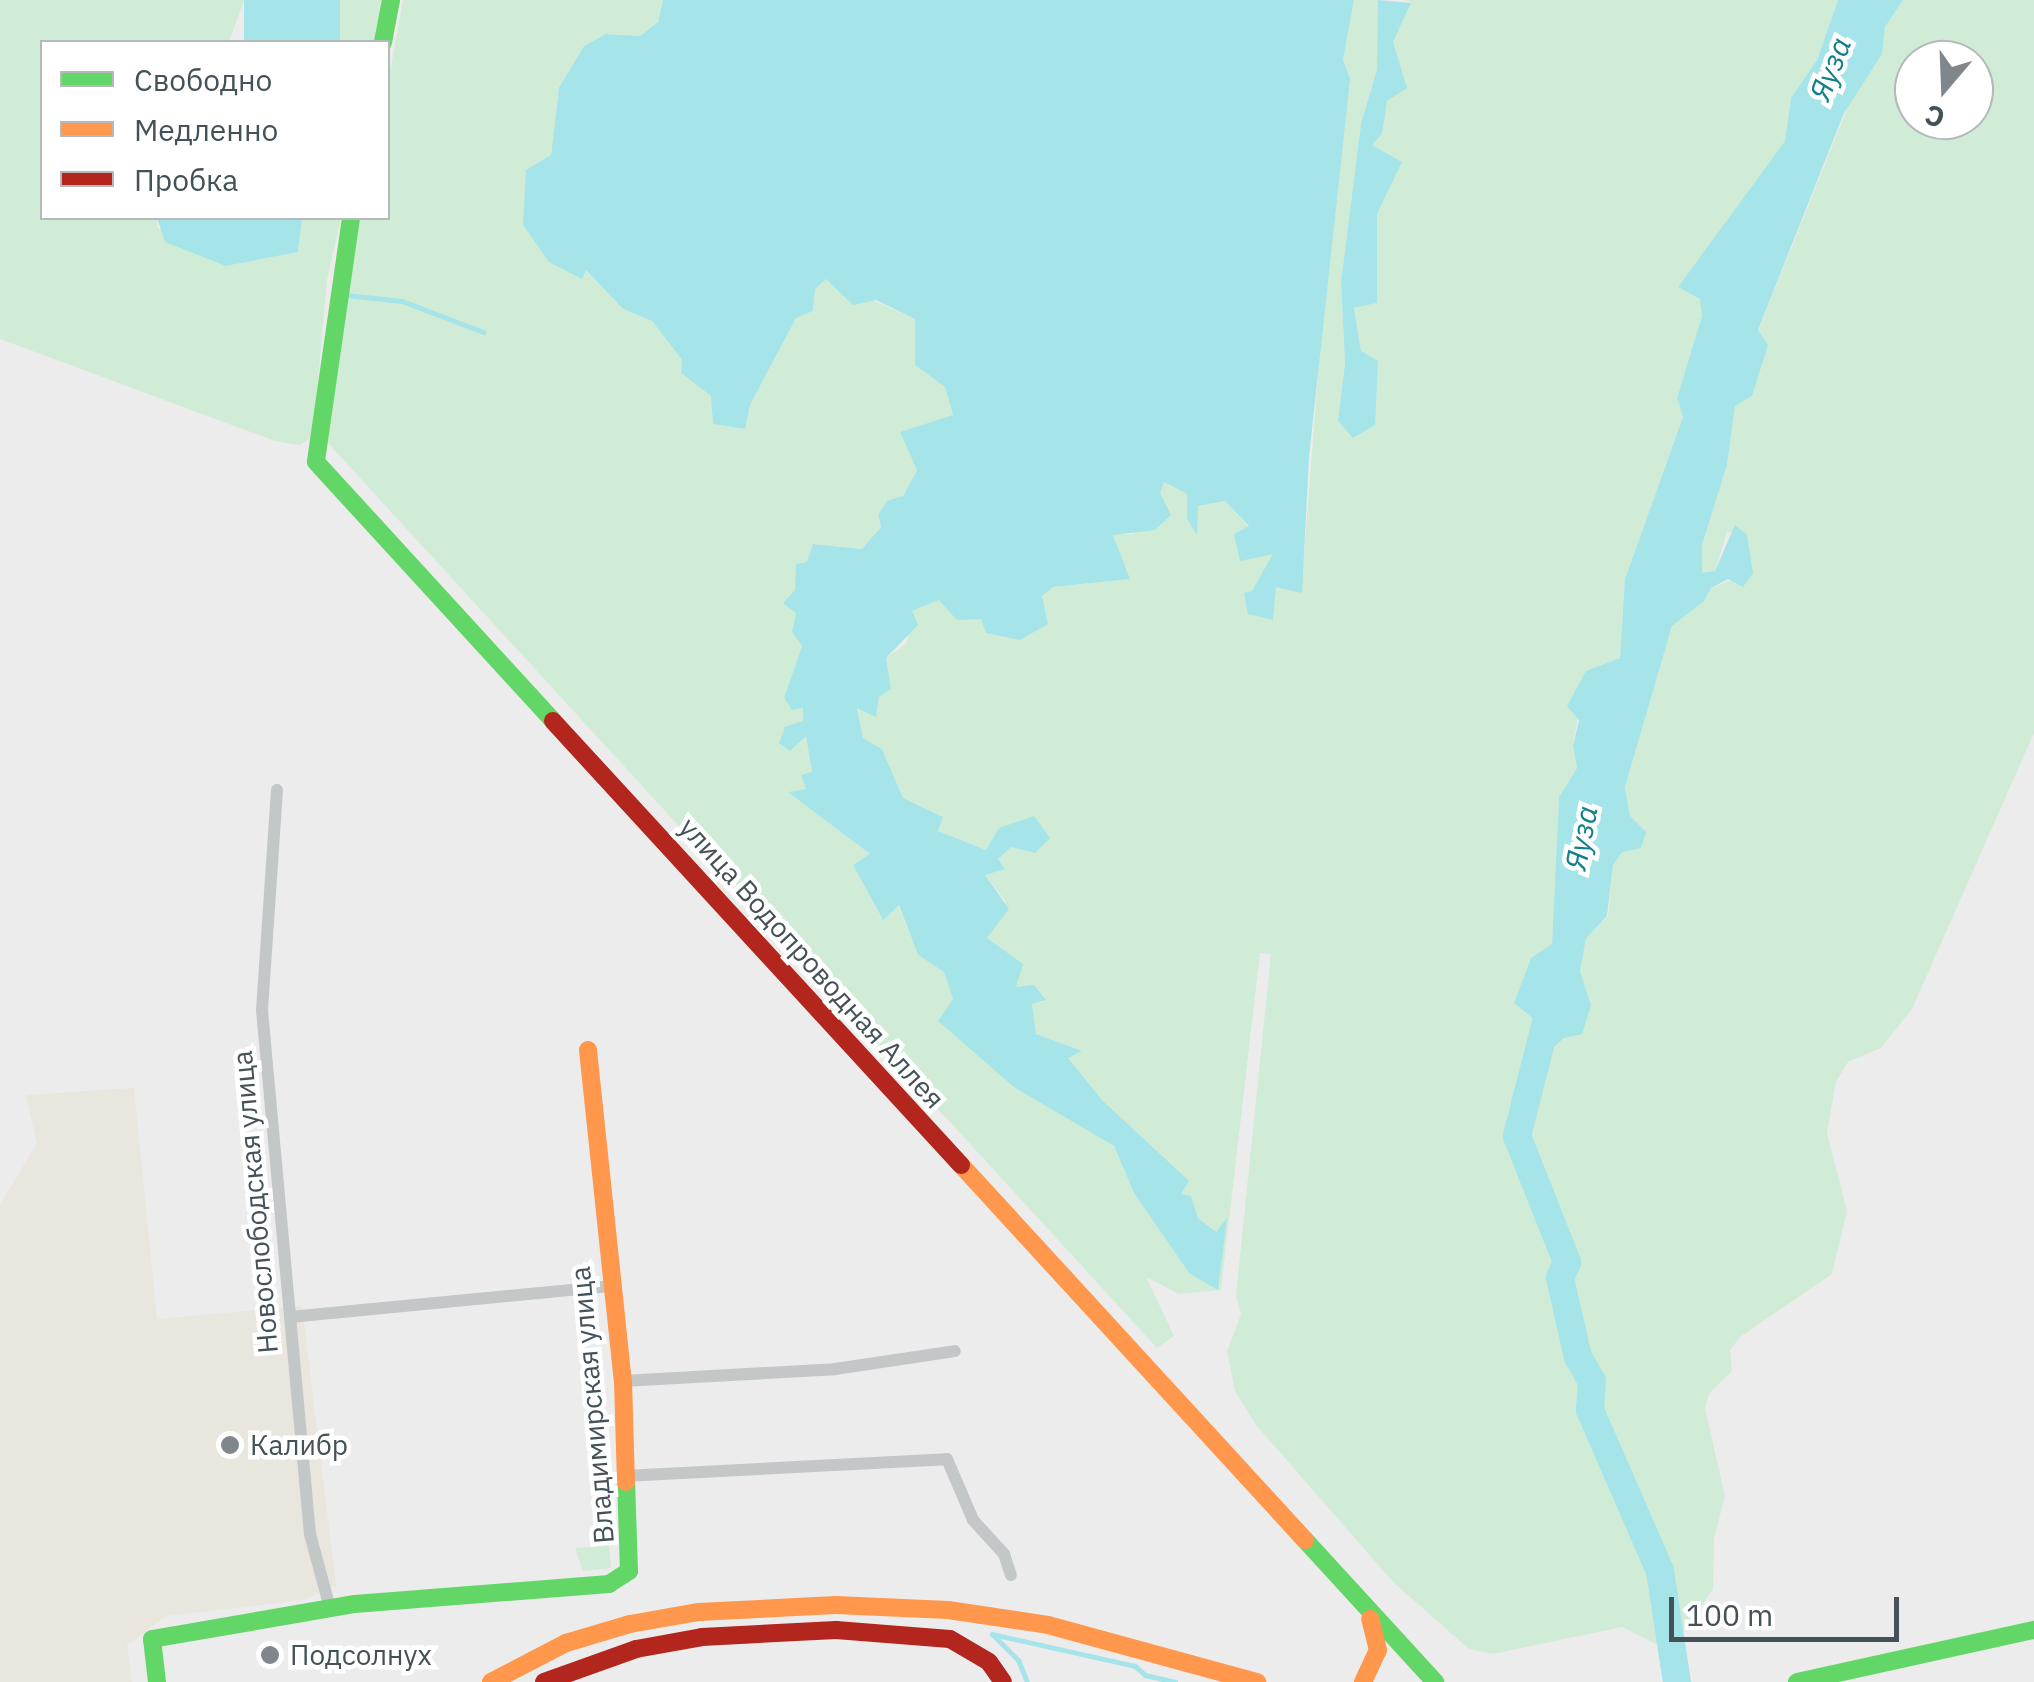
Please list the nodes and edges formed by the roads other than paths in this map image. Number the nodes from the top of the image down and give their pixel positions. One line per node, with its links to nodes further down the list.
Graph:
1 (391, 0): 2 (main road)
2 (383, 40)
3 (350, 220): 13 (main road, улица Водопроводная Аллея)
4 (277, 790): 7 (street, Новослободская улица)
5 (588, 1050): 6 (main road, Владимирская улица)
6 (611, 1286): 7 (street); 9 (main road, Владимирская улица)
7 (290, 1317): 12 (street, Новослободская улица)
8 (956, 1351): 9 (street)
9 (623, 1381): 10 (main road, Владимирская улица)
10 (626, 1476): 11 (street); 12 (main road, Владимирская улица)
11 (1011, 1575)
12 (330, 1608): 15 (main road, Владимирская улица)
13 (1368, 1614): 20 (main road); 21 (main road, улица Водопроводная Аллея)
14 (2034, 1630): 22 (main road)
15 (157, 1682)
16 (491, 1682): 19 (main road)
17 (544, 1682): 18 (main road)
18 (1003, 1682)
19 (1257, 1682)
20 (1363, 1682)
21 (1436, 1682)
22 (1797, 1682)

